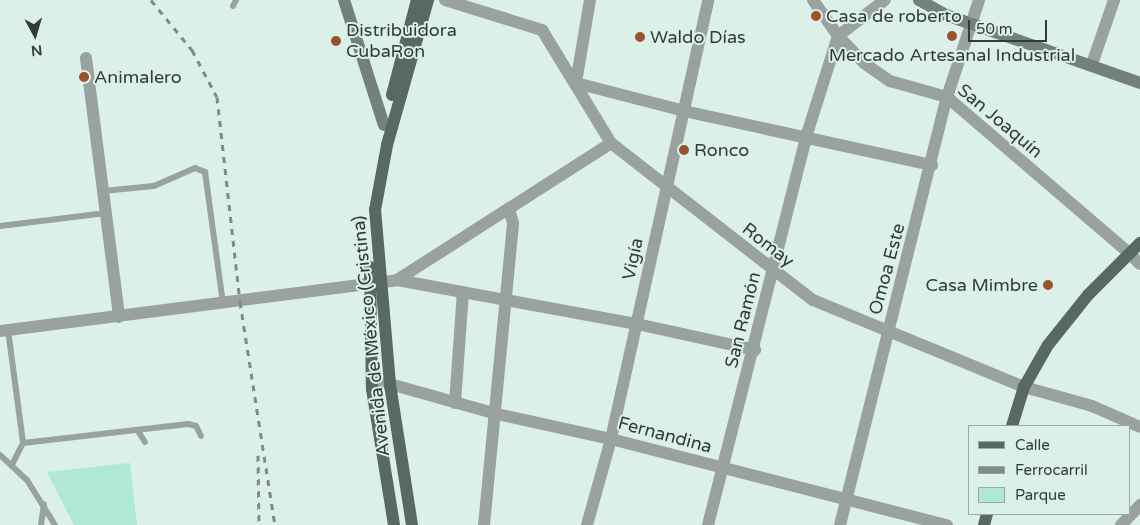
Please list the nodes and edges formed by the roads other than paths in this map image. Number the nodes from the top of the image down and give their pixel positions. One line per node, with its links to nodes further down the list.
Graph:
1 (344, 0): 20 (main road)
2 (416, 0): 20 (main road, Avenida de México (Cristina))
3 (428, 0): 23 (main road, Avenida de México (Cristina))
4 (445, 0): 16 (street, Romay)
5 (590, 0): 16 (street)
6 (708, 0): 19 (street, Vigía)
7 (813, 0): 13 (street, San Joaquín)
8 (885, 0): 13 (street)
9 (919, 0): 12 (main road)
10 (979, 0): 12 (street, Omoa Este)
11 (1114, 0): 15 (street)
12 (970, 22): 15 (main road); 18 (street, Omoa Este)
13 (838, 36): 18 (street, San Joaquín); 21 (street, San Ramón)
14 (86, 58): 26 (street)
15 (1092, 64): 17 (main road)
16 (576, 83): 19 (street); 22 (street, Romay)
17 (1140, 83)
18 (947, 97): 24 (street, Omoa Este); 31 (street, San Joaquín)
19 (684, 111): 21 (street); 25 (street, Vigía)
20 (384, 125): 23 (main road); 35 (main road, Avenida de México (Cristina))
21 (806, 137): 24 (street); 33 (street, San Ramón)
22 (611, 143): 25 (street, Romay); 27 (street)
23 (387, 145): 35 (main road, Avenida de México (Cristina))
24 (932, 165): 42 (street, Omoa Este)
25 (666, 188): 33 (street, Romay); 40 (street, Vigía)
26 (103, 191): 28 (street); 38 (lane)
27 (509, 209): 34 (street); 37 (street)
28 (106, 213): 29 (lane); 39 (street)
29 (0, 226)
30 (1140, 243): 31 (main road)
31 (1130, 254): 32 (street, San Joaquín); 46 (main road)
32 (1140, 264)
33 (773, 270): 42 (street, Romay); 43 (street, San Ramón)
34 (397, 280): 35 (street); 36 (street)
35 (375, 281): 38 (street); 44 (main road, Avenida de México (Cristina)); 45 (main road, Avenida de México (Cristina))
36 (463, 292): 37 (street); 47 (street)
37 (506, 300): 40 (street); 48 (street)
38 (223, 304): 39 (street)
39 (119, 316): 41 (street)
40 (637, 324): 43 (street); 53 (street, Vigía)
41 (4, 330): 55 (lane)
42 (888, 332): 46 (street, Romay); 59 (street, Omoa Este)
43 (755, 350): 58 (street, San Ramón)
44 (372, 384): 45 (street, Fernandina); 64 (main road, Avenida de México (Cristina))
45 (390, 384): 47 (street, Fernandina); 65 (main road, Avenida de México (Cristina))
46 (1024, 387): 49 (main road); 50 (street, Romay)
47 (455, 403): 48 (street, Fernandina)
48 (497, 414): 53 (street, Fernandina); 66 (street)
49 (1012, 425)
50 (1140, 427)
51 (138, 431): 52 (lane); 54 (lane); 55 (lane)
52 (201, 436)
53 (611, 438): 58 (street, Fernandina); 67 (street, Vigía)
54 (146, 442)
55 (23, 443): 57 (lane)
56 (0, 454): 57 (lane)
57 (12, 465): 60 (lane)
58 (723, 468): 59 (street, Fernandina); 68 (street, San Ramón)
59 (846, 500): 69 (street, Omoa Este); 70 (street, Fernandina)
60 (44, 504): 62 (lane); 63 (lane)
61 (1140, 505): 71 (street)
62 (41, 525)
63 (55, 525)
64 (394, 525)
65 (412, 525)
66 (484, 525)
67 (587, 525)
68 (708, 525)
69 (840, 525)
70 (947, 525)
71 (1122, 525)

